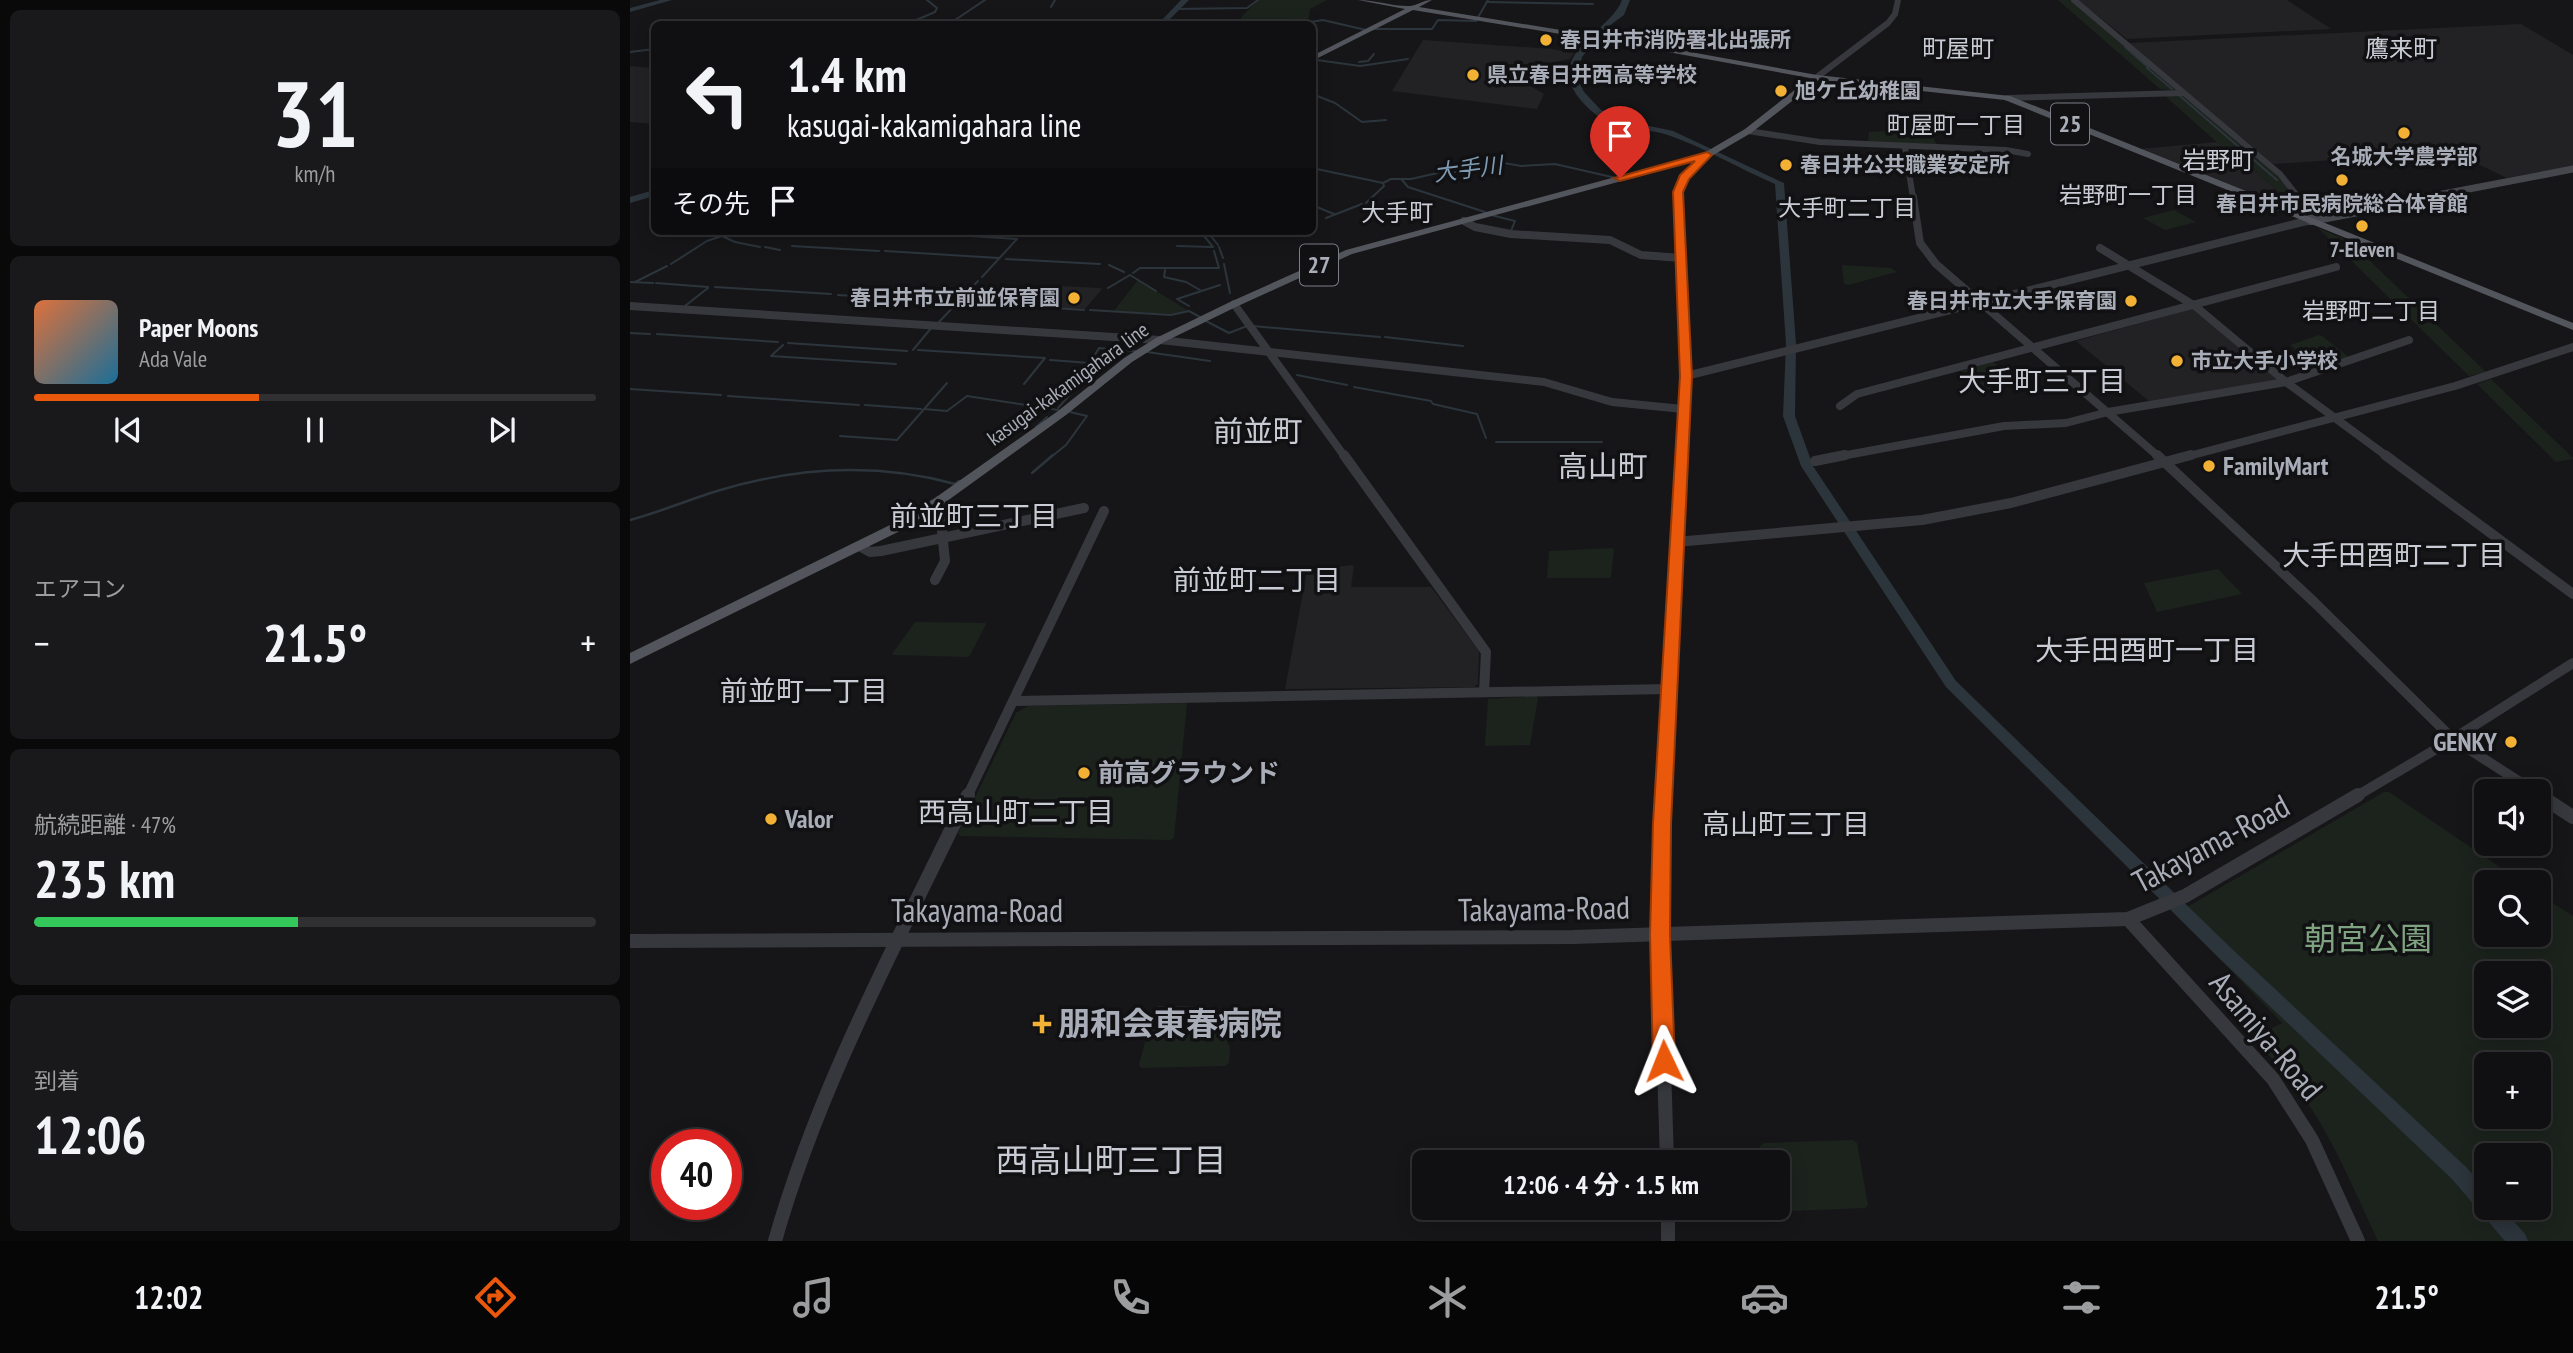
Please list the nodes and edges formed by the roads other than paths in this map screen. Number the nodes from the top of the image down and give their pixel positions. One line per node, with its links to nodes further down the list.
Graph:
1 (1362, 0): 5 (main road, 25)
2 (1428, 0): 5 (main road)
3 (1898, 0): 7 (street)
4 (2074, 0): 8 (street)
5 (1412, 8): 6 (main road); 7 (main road, 25)
6 (1316, 57)
7 (1817, 77): 9 (main road, 25); 10 (main road, kasugai-kakamigahara line / 27)
8 (2183, 93): 9 (street); 16 (street)
9 (2007, 98): 16 (main road, 25)
10 (1748, 131): 11 (street); 12 (main road, kasugai-kakamigahara line / 27)
11 (1905, 148): 13 (street); 21 (street)
12 (1712, 153): 15 (main road, kasugai-kakamigahara line / 27); 18 (street)
13 (2028, 154)
14 (2573, 170): 16 (main road)
15 (1464, 220): 18 (street); 22 (main road, kasugai-kakamigahara line / 27)
16 (2311, 220): 19 (street); 25 (main road, 25)
17 (2100, 248): 19 (street)
18 (1681, 258): 31 (street)
19 (2129, 266): 21 (street); 24 (street)
20 (2336, 267): 24 (street)
21 (1981, 303): 29 (street); 31 (street)
22 (1234, 304): 26 (main road, kasugai-kakamigahara line / 27); 30 (street)
23 (630, 306): 26 (street)
24 (2195, 306): 29 (street); 32 (street)
25 (2573, 327)
26 (1160, 340): 30 (street); 39 (main road, kasugai-kakamigahara line / 27)
27 (2409, 340): 32 (street)
28 (2573, 347): 36 (street)
29 (2033, 348): 33 (street); 35 (street)
30 (1269, 352): 34 (street); 50 (street)
31 (1686, 376): 34 (street)
32 (2286, 382): 35 (street); 36 (street)
33 (1840, 406)
34 (1683, 410): 43 (street)
35 (2108, 412): 37 (street); 38 (street)
36 (2337, 417): 38 (street); 46 (street)
37 (1815, 461)
38 (2166, 463): 43 (street); 52 (street)
39 (939, 501): 42 (street); 44 (main road, kasugai-kakamigahara line / 27)
40 (1084, 508): 42 (street)
41 (1104, 511): 51 (street)
42 (943, 537): 44 (street); 45 (street)
43 (1676, 542): 49 (street)
44 (861, 547): 47 (main road, kasugai-kakamigahara line / 27)
45 (935, 580)
46 (2573, 594)
47 (630, 659)
48 (2573, 663): 52 (street, Takayama-Road)
49 (1668, 689): 50 (street); 57 (street)
50 (1484, 692): 51 (street)
51 (1014, 701): 58 (street)
52 (2453, 738): 53 (street); 56 (street, Takayama-Road)
53 (2516, 779)
54 (2551, 803): 55 (street)
55 (2573, 817)
56 (2128, 919): 57 (street, Takayama-Road); 64 (street, Asamiya-Road)
57 (1660, 935): 58 (street, Takayama-Road); 60 (street)
58 (897, 940): 59 (street, Takayama-Road); 62 (street)
59 (630, 941)
60 (1667, 1150)
61 (1668, 1220): 63 (street)
62 (775, 1241)
63 (1668, 1241)
64 (2358, 1241)

